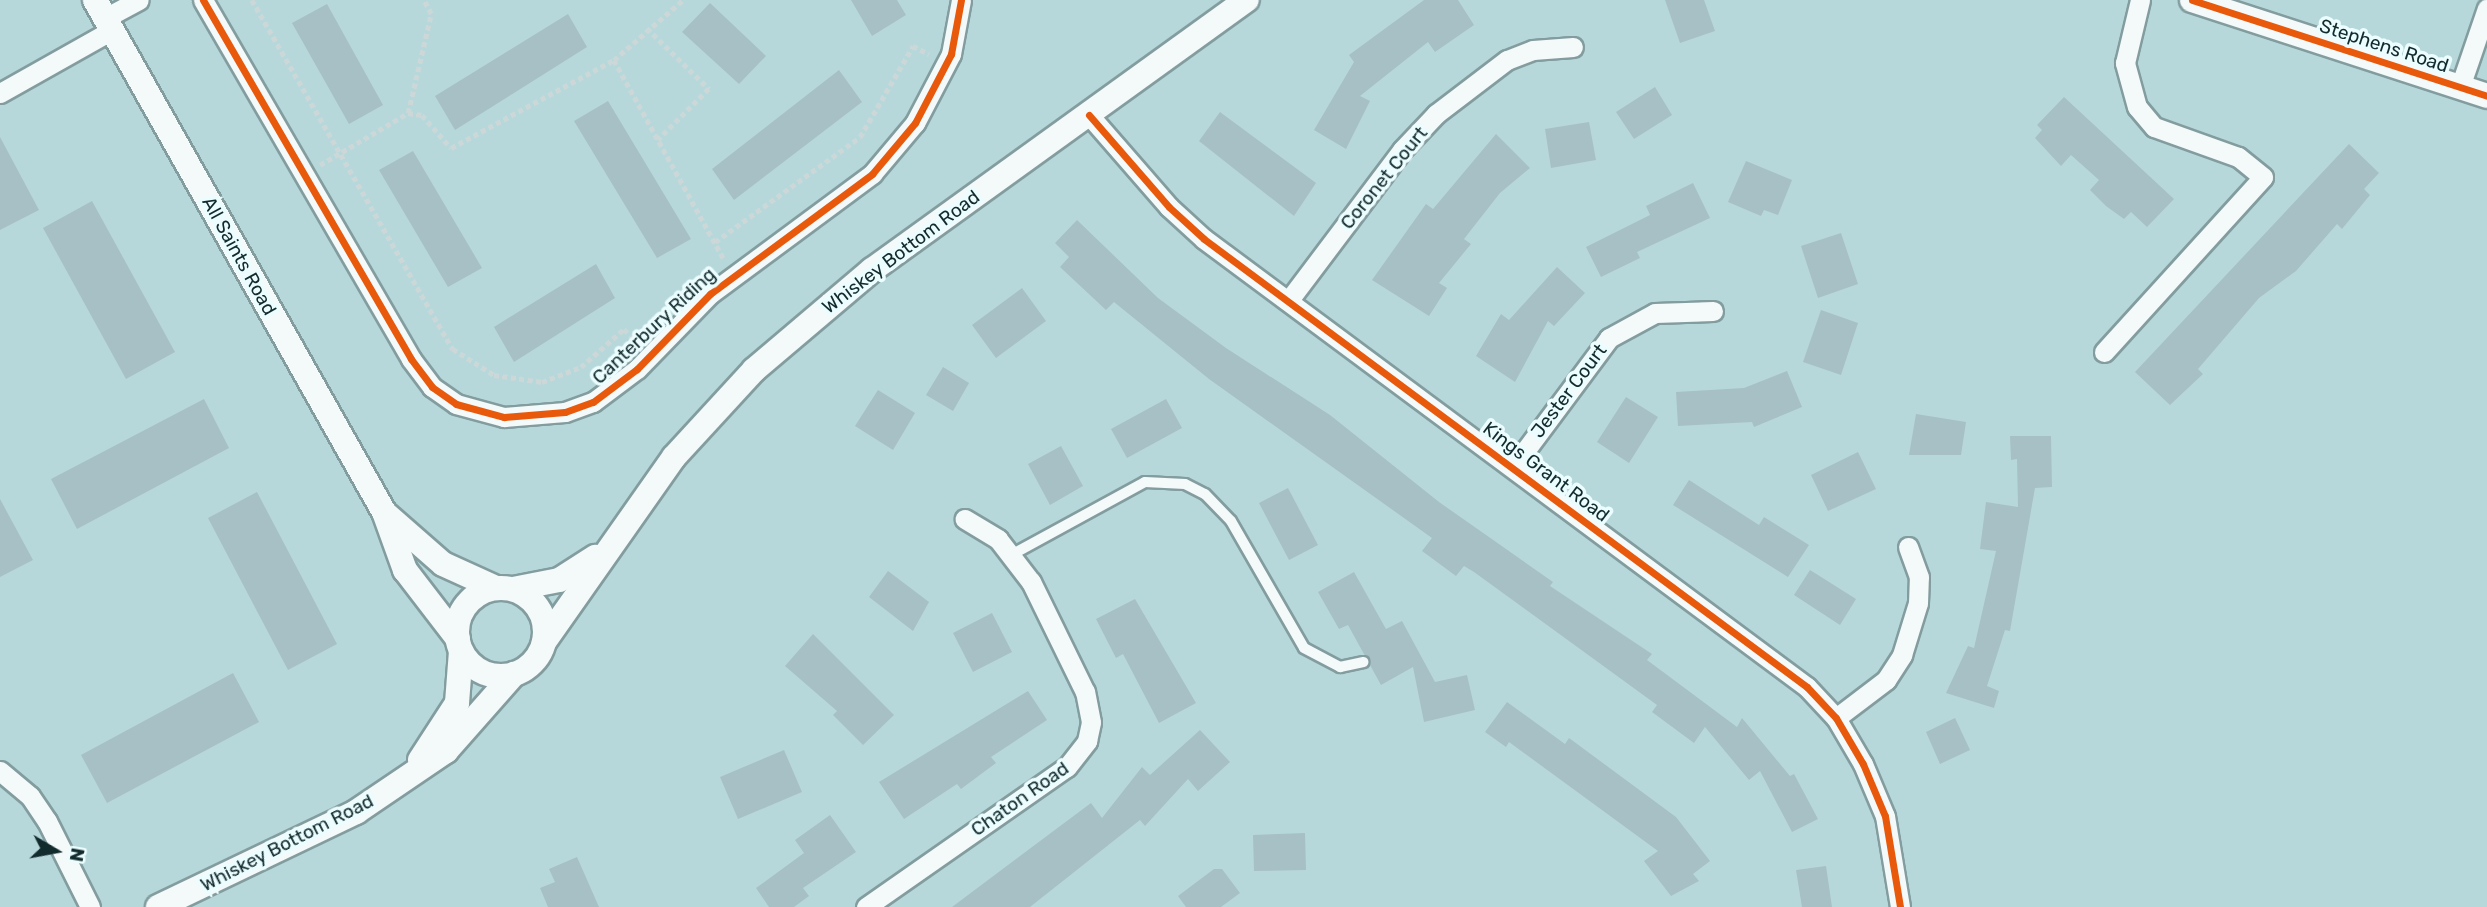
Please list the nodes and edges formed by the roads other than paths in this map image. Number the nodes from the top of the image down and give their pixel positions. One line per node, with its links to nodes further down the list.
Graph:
1 (139, 0): 8 (street)
2 (203, 0): 3 (street, Canterbury Riding)
3 (961, 0)
4 (1247, 0): 13 (street, Whiskey Bottom Road)
5 (2140, 0): 16 (street)
6 (2192, 0): 10 (street, Stephens Road)
7 (2487, 8): 10 (street)
8 (104, 16): 11 (street); 18 (street, All Saints Road)
9 (1573, 47): 14 (street, Coronet Court)
10 (2460, 88): 12 (street, Stephens Road)
11 (0, 93)
12 (2487, 96)
13 (1089, 115): 14 (street, Kings Grant Road); 21 (street, Whiskey Bottom Road)
14 (1289, 300): 17 (street, Kings Grant Road)
15 (1713, 311): 17 (street, Jester Court)
16 (2104, 352)
17 (1513, 467): 28 (street, Kings Grant Road)
18 (384, 512): 23 (street, All Saints Road); 25 (street, All Saints Road)
19 (964, 519): 22 (street, Chaton Road)
20 (1908, 547): 28 (street)
21 (602, 553): 23 (street, Whiskey Bottom Road); 24 (street, Whiskey Bottom Road)
22 (1013, 554): 26 (lane); 33 (street, Chaton Road)
23 (504, 589): 24 (street); 25 (street)
24 (544, 642): 27 (street)
25 (459, 645): 27 (street); 30 (street, Whiskey Bottom Road)
26 (1363, 662)
27 (514, 674): 30 (street, Whiskey Bottom Road)
28 (1836, 718): 34 (street, Kings Grant Road)
29 (0, 771): 31 (street)
30 (412, 772): 32 (street, Whiskey Bottom Road)
31 (90, 907)
32 (158, 907)
33 (866, 907)
34 (1900, 907)

